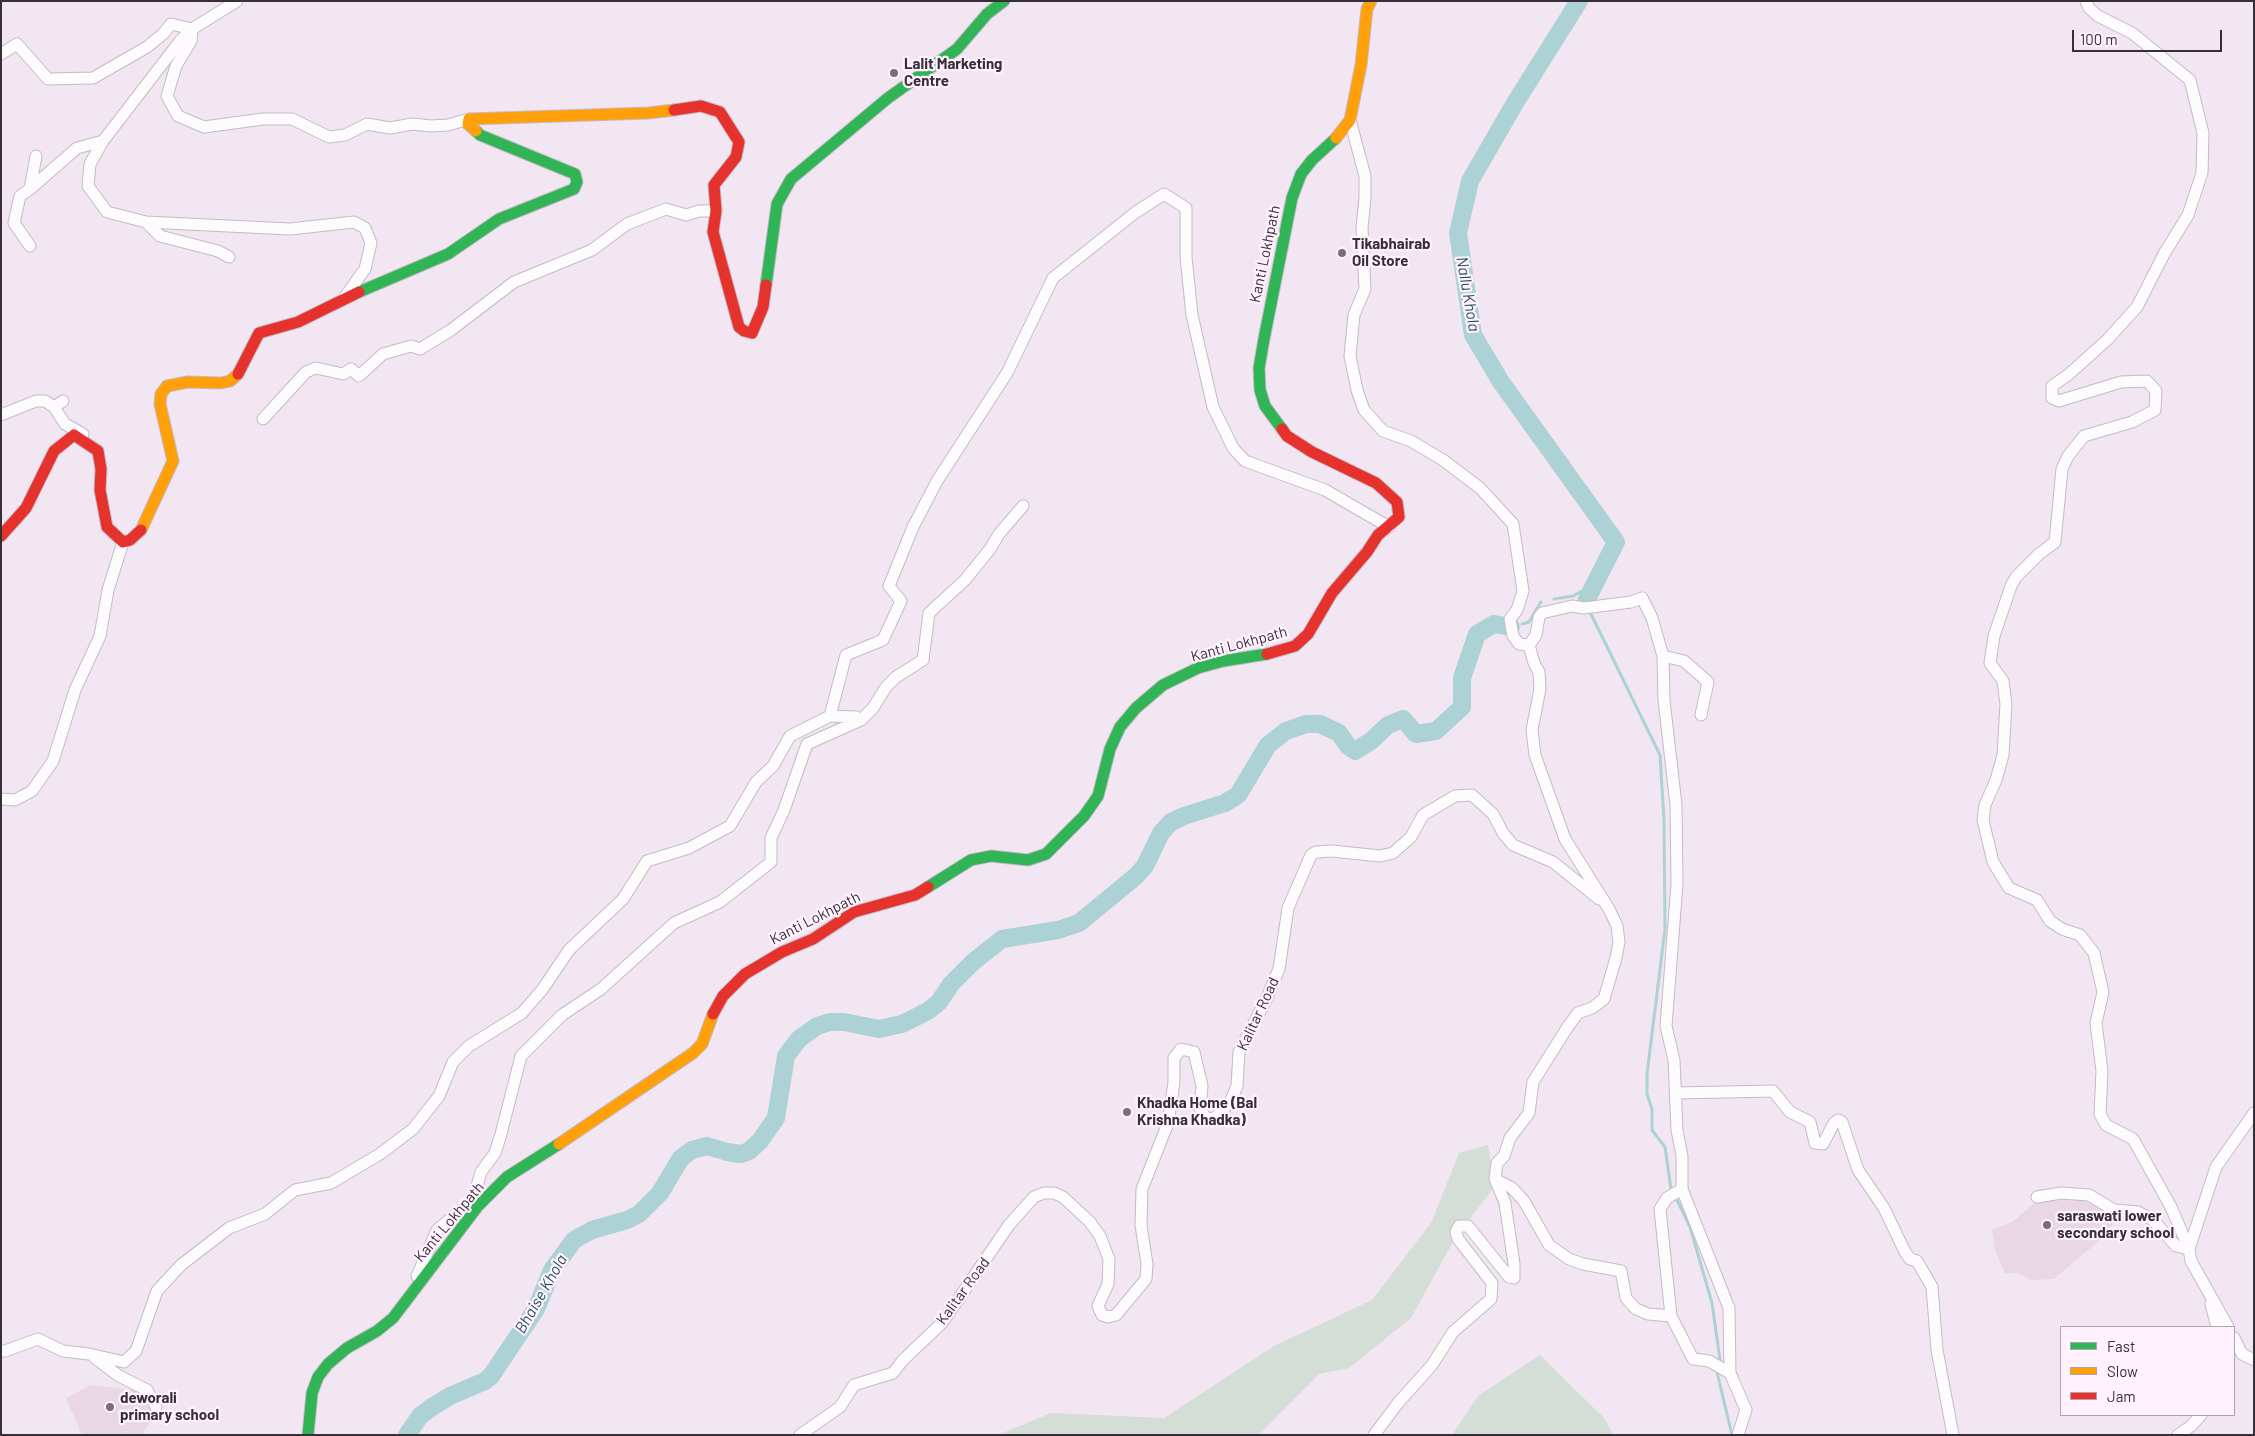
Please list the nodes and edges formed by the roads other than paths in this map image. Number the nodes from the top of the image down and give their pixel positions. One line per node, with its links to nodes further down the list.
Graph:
1 (238, 1): 5 (street)
2 (1004, 1): 12 (main road)
3 (1371, 1): 8 (main road, Kanti Lokhpath)
4 (2086, 1): 36 (street)
5 (192, 29): 6 (street); 7 (street); 9 (street)
6 (1, 54)
7 (469, 119): 12 (main road); 16 (main road)
8 (1350, 120): 21 (main road, Kanti Lokhpath); 24 (street)
9 (103, 141): 11 (street); 13 (street)
10 (36, 156): 11 (street)
11 (30, 188): 14 (street)
12 (716, 211): 18 (street)
13 (146, 222): 15 (street); 16 (street)
14 (30, 246)
15 (229, 257)
16 (343, 300): 23 (main road)
17 (1, 415): 19 (street)
18 (263, 419)
19 (98, 450): 22 (main road); 23 (main road)
20 (1023, 506): 28 (street)
21 (1388, 527): 27 (street); 38 (main road, Kanti Lokhpath)
22 (1, 536)
23 (123, 542): 29 (street)
24 (1529, 645): 25 (street); 30 (street)
25 (1663, 656): 26 (street); 31 (street)
26 (1701, 715)
27 (830, 716): 28 (street); 44 (street)
28 (861, 720): 38 (street)
29 (1, 799)
30 (1609, 909): 33 (street); 50 (street, Kalitar Road)
31 (1677, 1093): 34 (street); 53 (street)
32 (2254, 1113): 36 (street)
33 (1495, 1179): 39 (street); 51 (street)
34 (1682, 1189): 39 (street); 46 (street)
35 (2037, 1197): 36 (street)
36 (2189, 1249): 37 (street)
37 (2207, 1288): 40 (street); 41 (street)
38 (412, 1292): 49 (main road, Kanti Lokhpath)
39 (1671, 1316): 46 (street)
40 (2217, 1326)
41 (2227, 1326)
42 (2235, 1340): 45 (street)
43 (1, 1351): 44 (street)
44 (90, 1354): 47 (street)
45 (2254, 1360)
46 (1730, 1373): 52 (street)
47 (156, 1407)
48 (2200, 1416): 54 (street)
49 (308, 1435)
50 (800, 1435)
51 (1374, 1435)
52 (1738, 1435)
53 (1953, 1435)
54 (2178, 1435)

